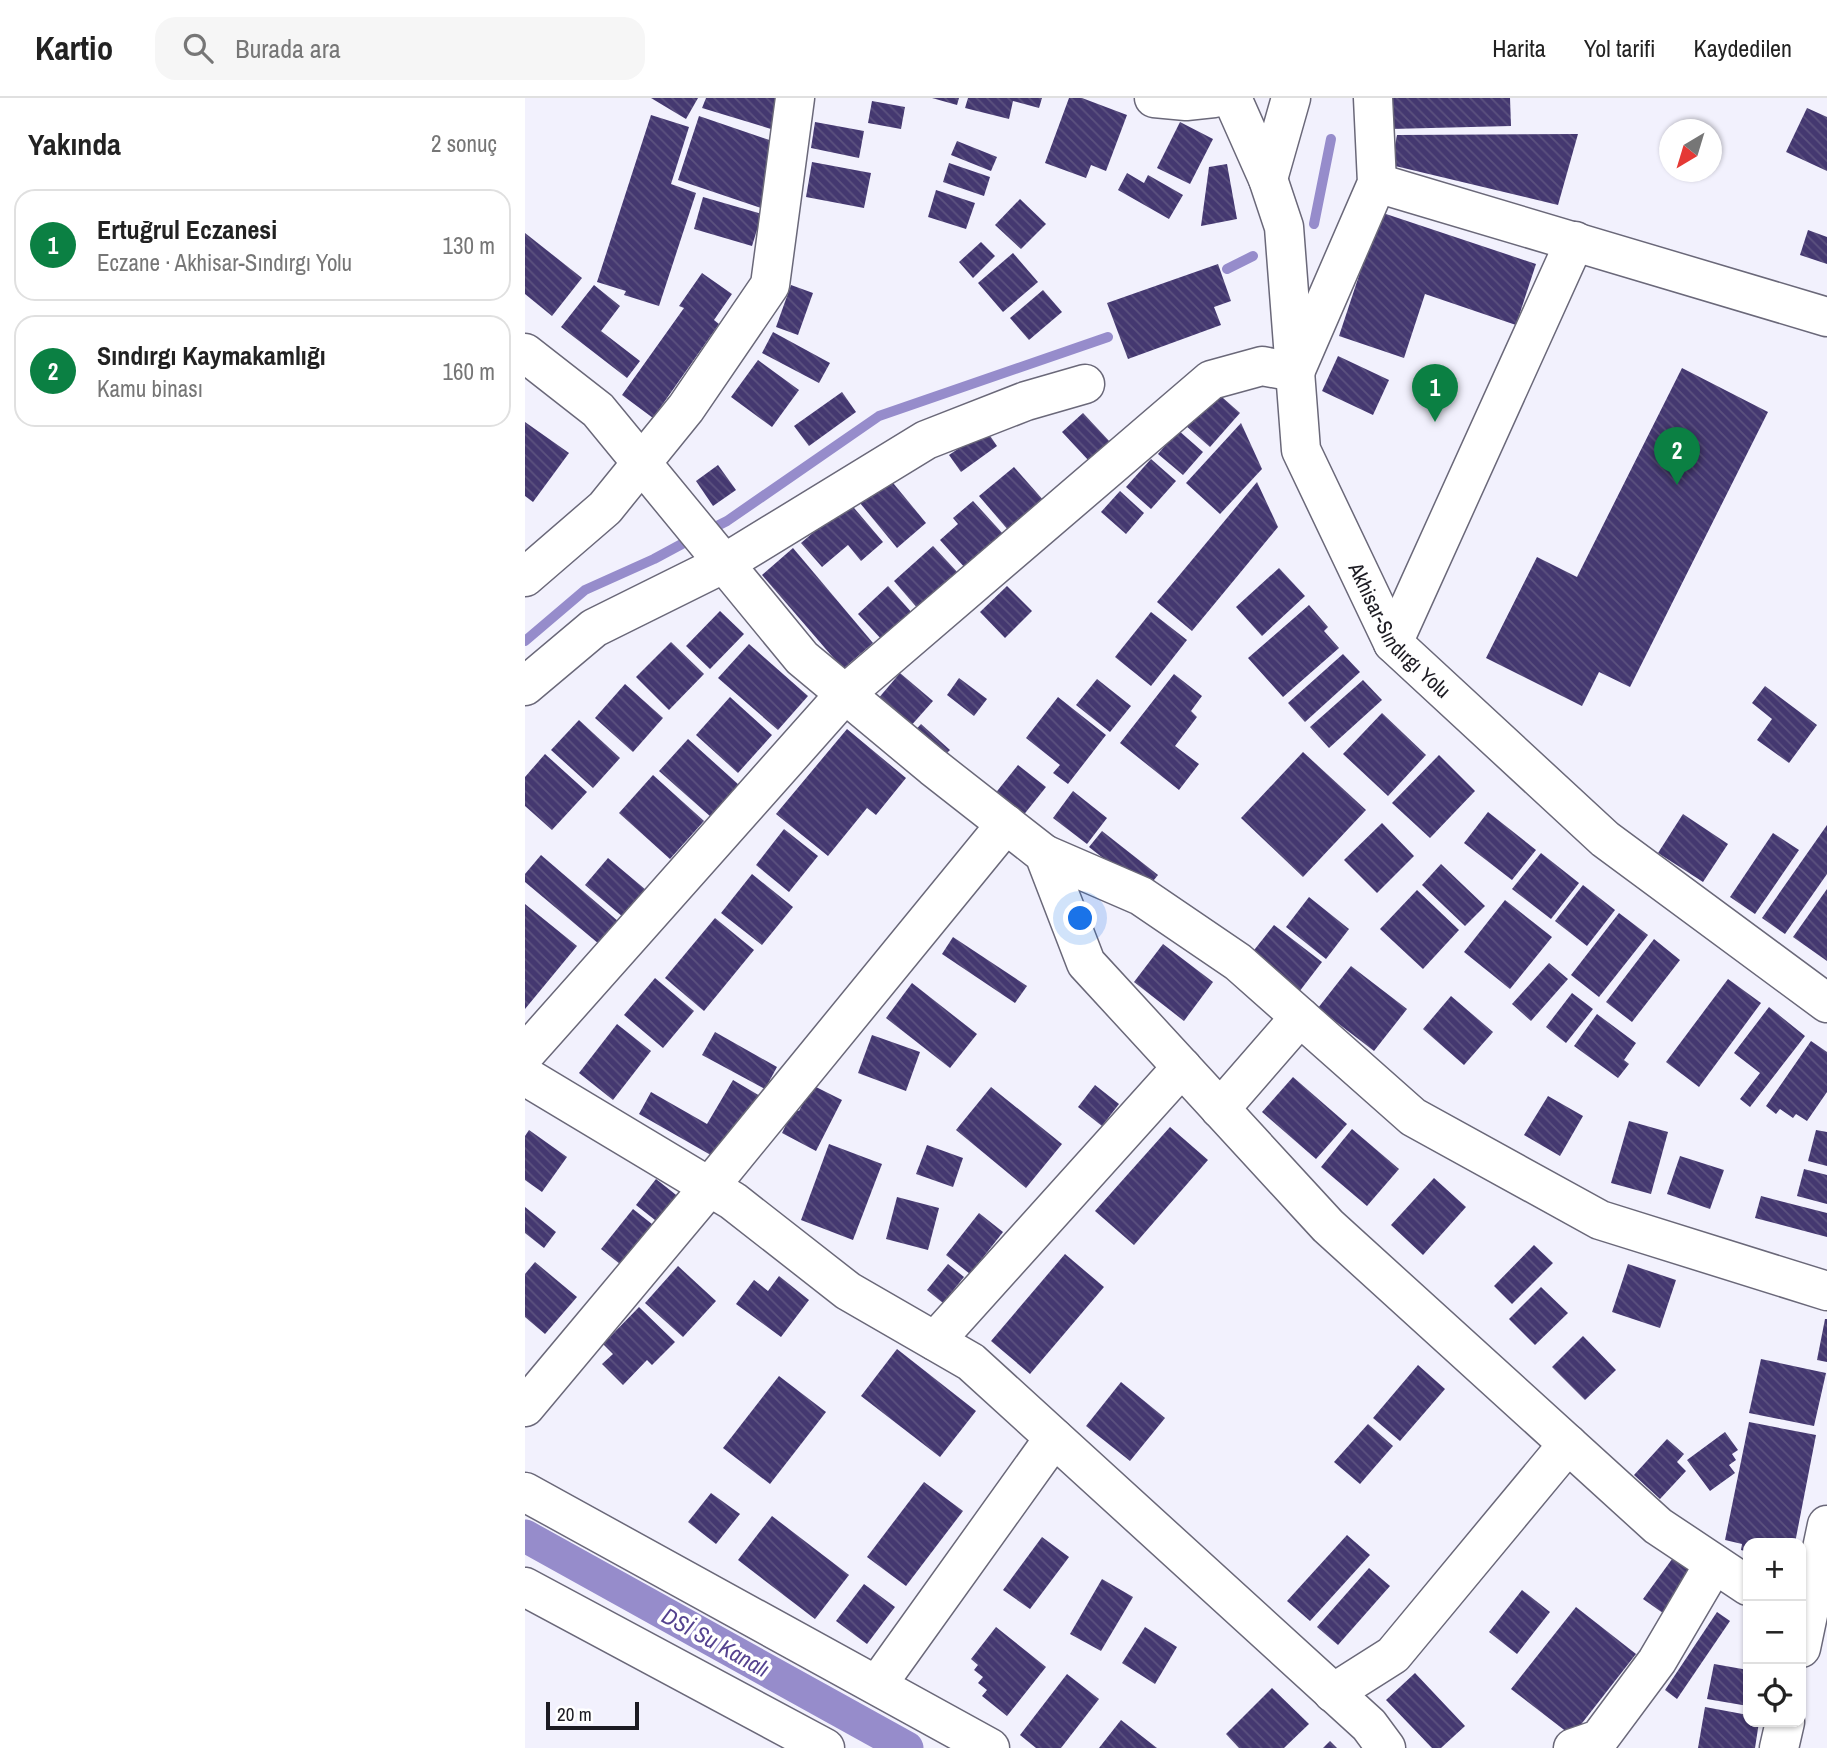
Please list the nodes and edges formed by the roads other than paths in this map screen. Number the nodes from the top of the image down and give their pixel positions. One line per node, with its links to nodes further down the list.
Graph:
1 (795, 98): 14 (street)
2 (1154, 98): 3 (street)
3 (1214, 98)
4 (1232, 98): 7 (street, Akhisar-Sındırgı Yolu)
5 (1291, 98): 7 (street)
6 (1373, 98): 8 (street)
7 (1268, 179): 12 (street, Akhisar-Sındırgı Yolu)
8 (1377, 183): 9 (street); 12 (street)
9 (1575, 242): 10 (street); 17 (street)
10 (1827, 317)
11 (525, 353): 14 (street)
12 (1295, 372): 17 (street, Akhisar-Sındırgı Yolu); 19 (street)
13 (1085, 384): 15 (street)
14 (642, 463): 15 (street); 16 (street)
15 (722, 560): 18 (street); 19 (street)
16 (525, 577)
17 (1393, 643): 22 (street, Akhisar-Sındırgı Yolu)
18 (525, 686)
19 (845, 694): 20 (street); 24 (street)
20 (1006, 824): 21 (street); 28 (street)
21 (1044, 854): 23 (street); 25 (street)
22 (1827, 1003)
23 (1300, 1017): 27 (street); 29 (street)
24 (525, 1054)
25 (1182, 1067): 27 (street); 30 (street)
26 (525, 1076): 28 (street)
27 (1220, 1109): 33 (street)
28 (710, 1186): 30 (street); 31 (street)
29 (1827, 1291)
30 (935, 1340): 32 (street)
31 (525, 1406)
32 (1054, 1438): 40 (street); 41 (street)
33 (1568, 1444): 36 (street); 41 (street)
34 (525, 1492): 40 (street)
35 (1827, 1525): 39 (street)
36 (1714, 1564): 37 (street); 46 (street)
37 (1743, 1583)
38 (525, 1587): 43 (street)
39 (1809, 1628)
40 (877, 1685): 44 (street)
41 (1333, 1693): 45 (street)
42 (1784, 1727): 47 (street)
43 (825, 1748)
44 (990, 1748)
45 (1386, 1748)
46 (1573, 1748)
47 (1779, 1748)

